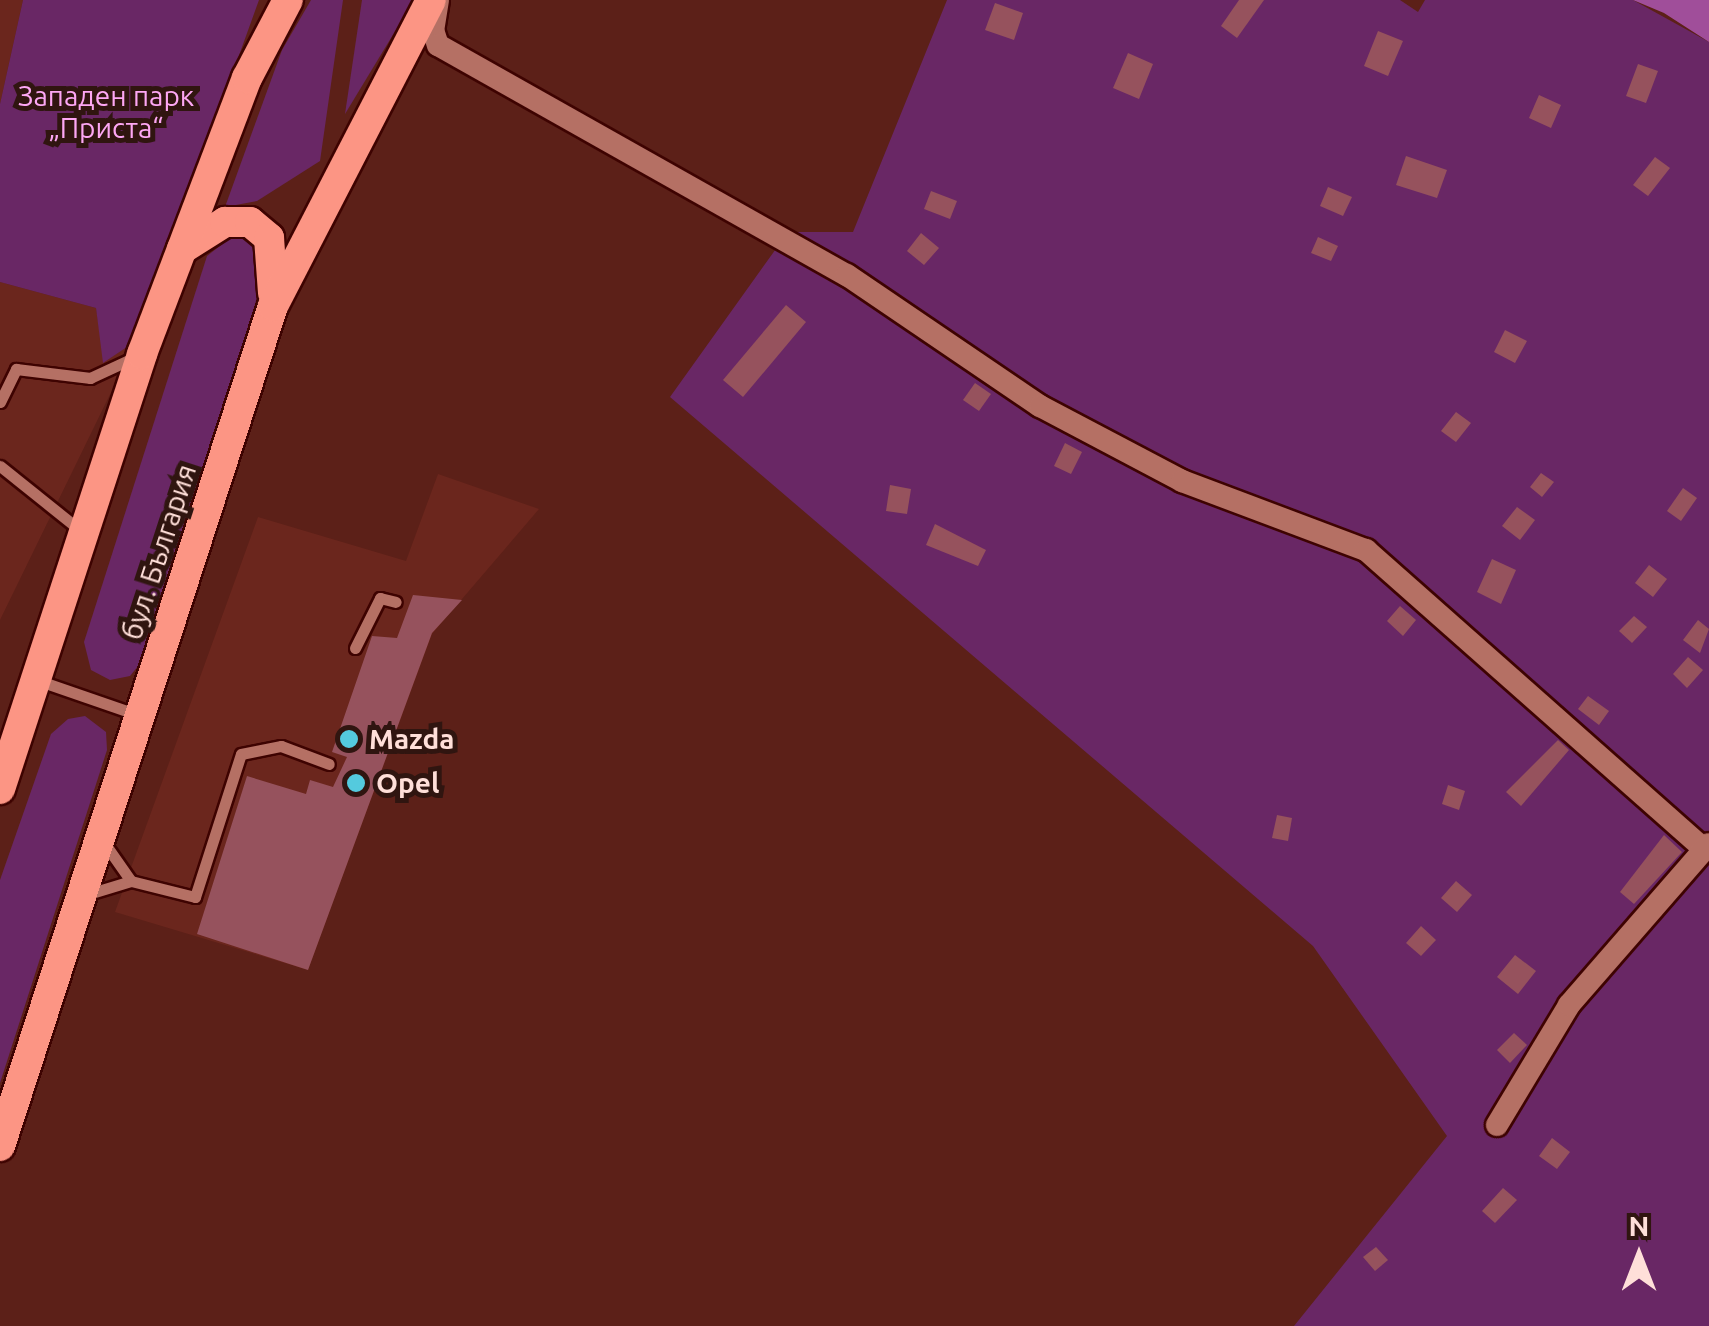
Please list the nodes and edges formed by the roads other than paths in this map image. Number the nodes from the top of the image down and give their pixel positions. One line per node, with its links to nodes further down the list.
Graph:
1 (272, 0): 6 (highway)
2 (288, 0): 6 (highway)
3 (434, 0): 4 (street); 5 (highway, бул. България)
4 (438, 45): 5 (street); 21 (street)
5 (390, 71): 8 (highway, бул. България)
6 (247, 78): 7 (highway)
7 (182, 249): 8 (highway); 9 (highway)
8 (273, 306): 16 (highway, бул. България)
9 (142, 354): 10 (lane); 12 (highway)
10 (0, 402)
11 (0, 466): 12 (lane)
12 (81, 531): 15 (highway)
13 (396, 602): 14 (lane)
14 (354, 648)
15 (33, 679): 16 (lane); 17 (highway)
16 (139, 715): 20 (highway, бул. България)
17 (6, 759): 19 (highway)
18 (329, 764): 22 (lane)
19 (0, 789)
20 (100, 830): 22 (lane); 23 (highway, бул. България)
21 (1707, 847): 24 (street)
22 (132, 881): 23 (lane)
23 (78, 900): 25 (highway, бул. България)
24 (1497, 1125)
25 (0, 1146)

